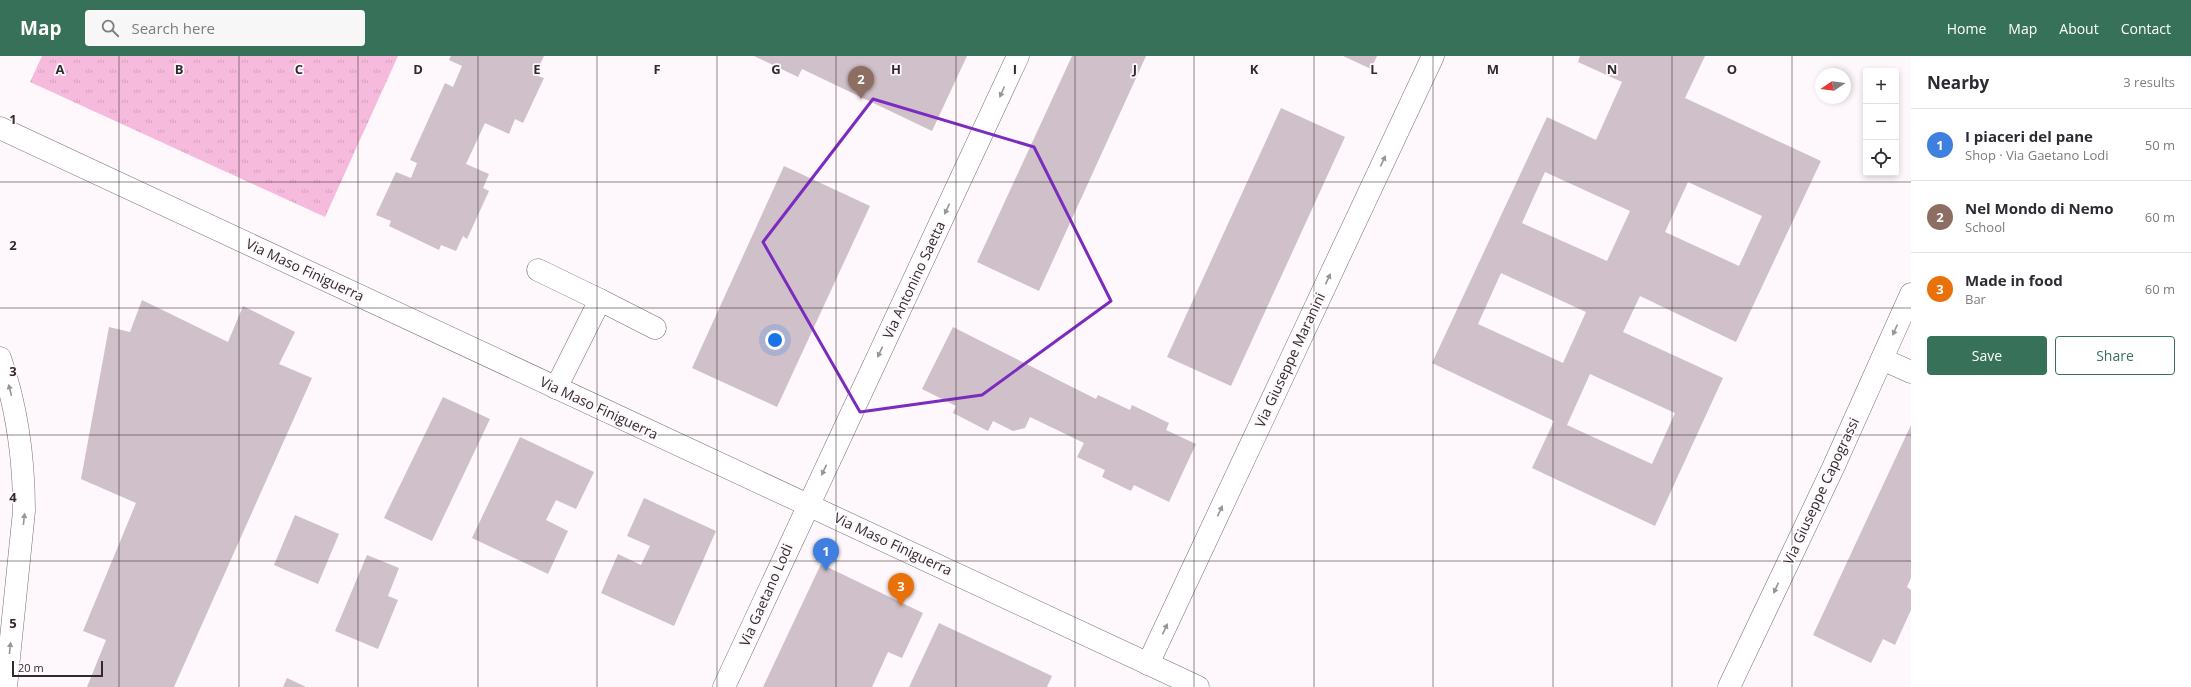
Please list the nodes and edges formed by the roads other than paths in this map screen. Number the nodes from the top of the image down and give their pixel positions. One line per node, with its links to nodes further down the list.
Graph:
1 (1018, 56): 12 (street, Via Antonino Saetta, one-way to 12)
2 (1433, 56): 13 (street, Via Giuseppe Maranini, one-way to 2)
3 (0, 128): 11 (street, Via Maso Finiguerra)
4 (538, 270): 6 (street)
5 (1911, 294): 9 (street, Via Giuseppe Capograssi, one-way to 9)
6 (600, 300): 7 (street); 11 (street)
7 (655, 328)
8 (0, 358): 14 (street, one-way to 8)
9 (1882, 359): 10 (street); 17 (street, Via Giuseppe Capograssi, one-way to 17)
10 (1911, 372)
11 (556, 388): 12 (street, Via Maso Finiguerra)
12 (808, 504): 13 (street, Via Maso Finiguerra); 15 (street, Via Gaetano Lodi)
13 (1148, 664): 16 (street, Via Maso Finiguerra)
14 (6, 687)
15 (724, 687)
16 (1198, 687)
17 (1729, 687)

